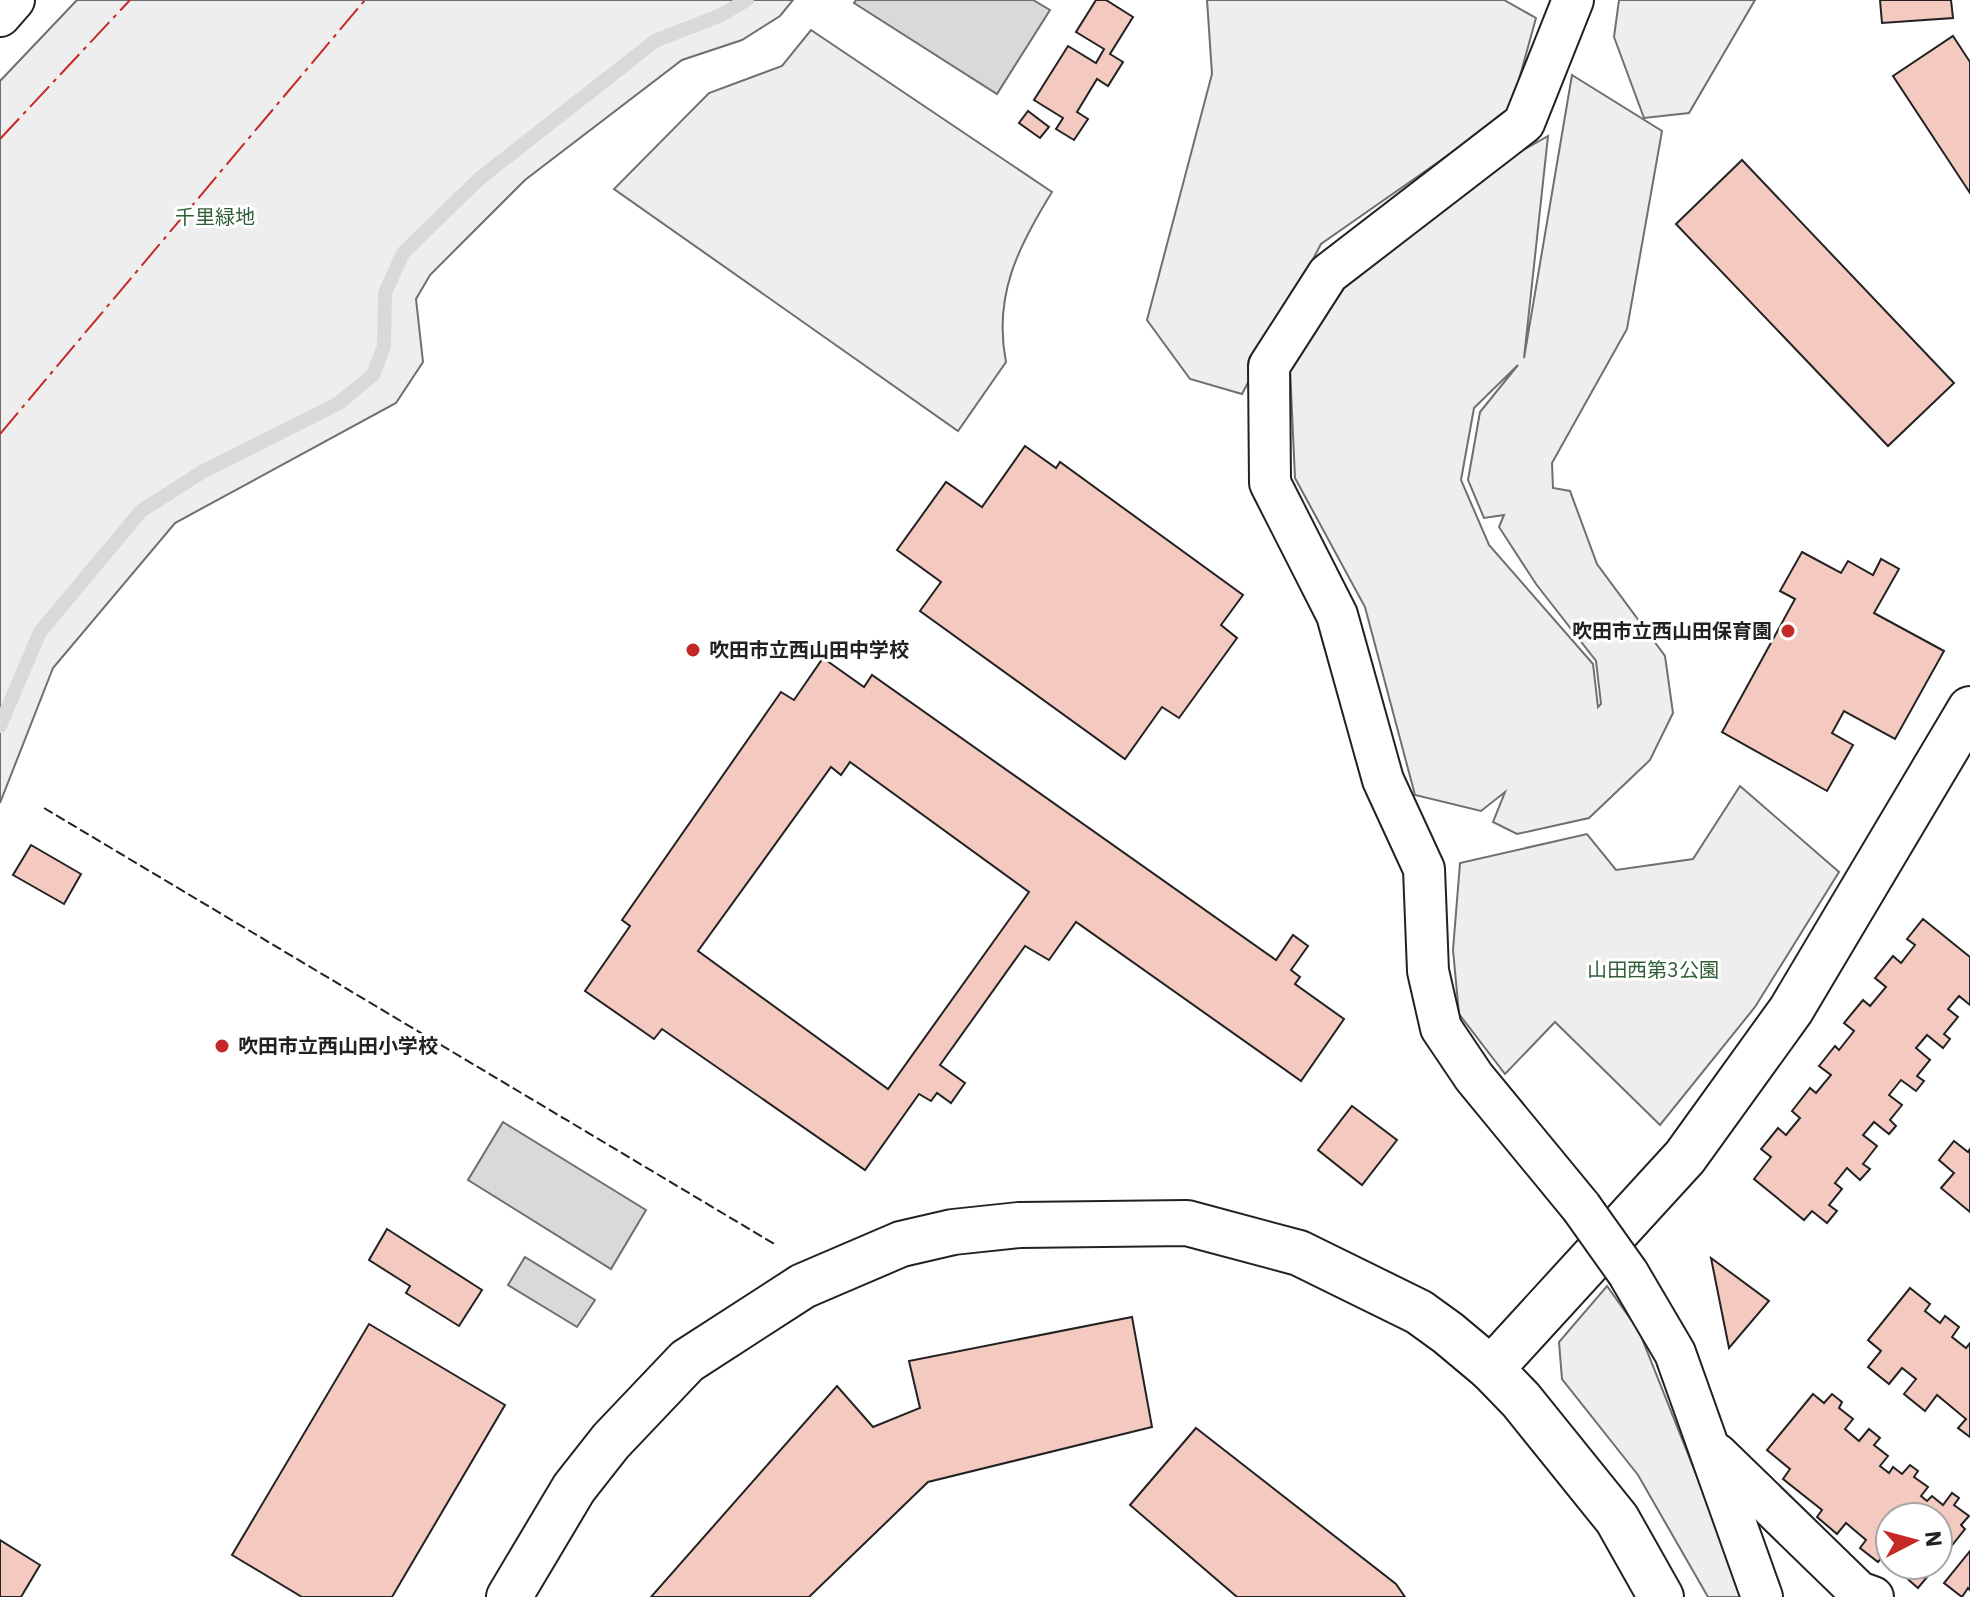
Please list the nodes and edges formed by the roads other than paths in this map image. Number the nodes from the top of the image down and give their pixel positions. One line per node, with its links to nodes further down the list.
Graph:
1 (14, 0): 3 (street)
2 (1573, 0): 6 (street, bridge)
3 (0, 16)
4 (1970, 709): 5 (street)
5 (1491, 1369): 7 (street); 8 (street)
6 (1711, 1448): 9 (street); 10 (street)
7 (509, 1597)
8 (1661, 1597)
9 (1762, 1597)
10 (1873, 1597)

